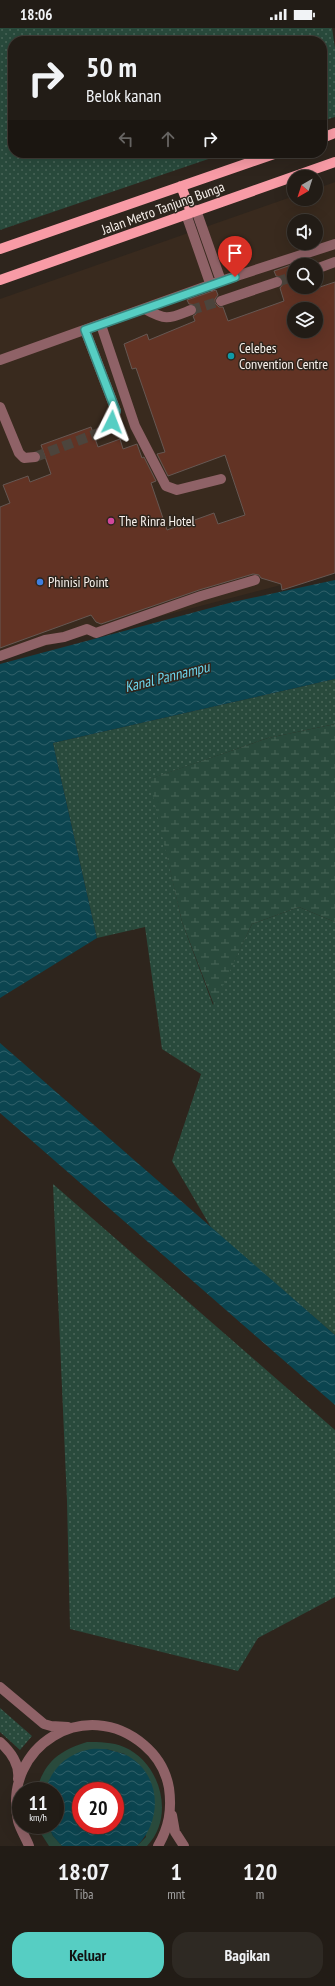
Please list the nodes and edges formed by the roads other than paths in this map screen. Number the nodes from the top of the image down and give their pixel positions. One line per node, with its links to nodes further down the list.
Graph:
1 (262, 158): 3 (main road, Jalan Metro Tanjung Bunga)
2 (335, 162): 4 (main road, Jalan Metro Tanjung Bunga)
3 (181, 186): 4 (main road); 6 (main road, Jalan Metro Tanjung Bunga)
4 (191, 212): 9 (main road, Jalan Metro Tanjung Bunga); 10 (street); 12 (street)
5 (335, 244): 10 (street)
6 (0, 249)
7 (335, 262): 8 (street)
8 (323, 266)
9 (0, 280)
10 (221, 282): 12 (street)
11 (278, 282): 13 (street)
12 (211, 286): 14 (street)
13 (221, 301)
14 (144, 309): 15 (street); 16 (street)
15 (191, 310)
16 (101, 324): 17 (street); 22 (street)
17 (85, 330): 18 (street); 20 (street)
18 (0, 360)
19 (0, 407): 21 (street)
20 (101, 432)
21 (35, 457)
22 (222, 479)
23 (255, 580): 24 (street)
24 (0, 656)
25 (0, 1687): 26 (street)
26 (78, 1725): 29 (street); 30 (street)
27 (0, 1742): 28 (street)
28 (18, 1782)
29 (19, 1782)
30 (172, 1805): 35 (street); 36 (street)
31 (22, 1834): 33 (street)
32 (24, 1834): 34 (street)
33 (23, 1846)
34 (29, 1846)
35 (158, 1846)
36 (184, 1846)

